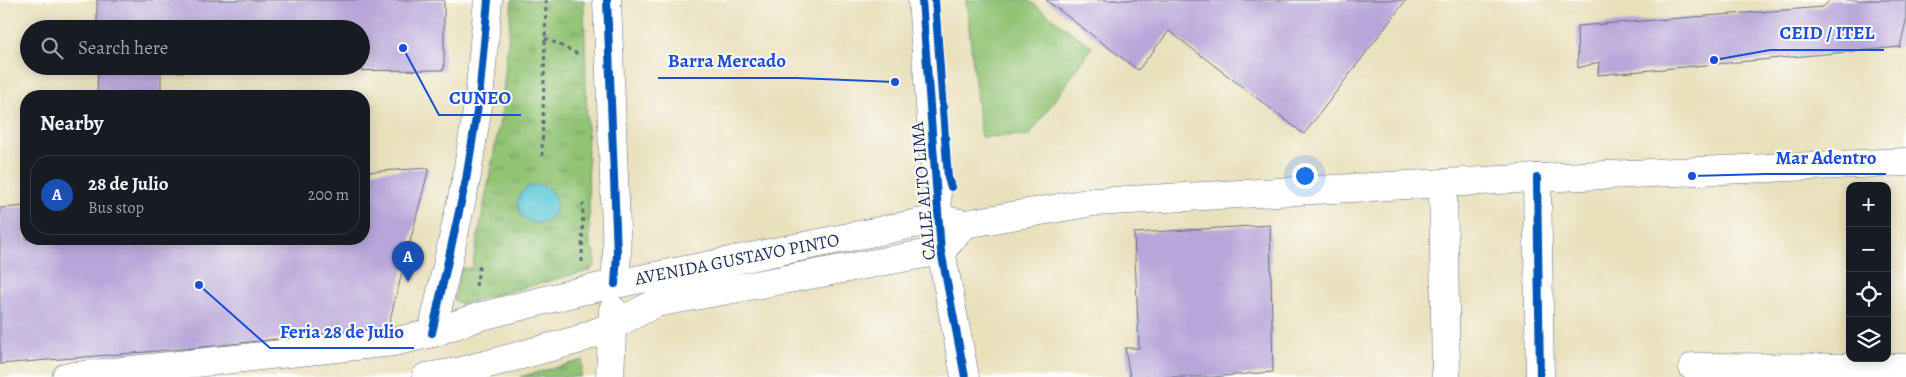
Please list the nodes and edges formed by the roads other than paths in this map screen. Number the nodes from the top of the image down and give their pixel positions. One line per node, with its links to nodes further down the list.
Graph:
1 (488, 0): 12 (main road)
2 (607, 0): 10 (main road)
3 (922, 0): 7 (main road, CALLE ALTO LIMA)
4 (1906, 162): 5 (main road, AVENIDA GUSTAVO PINTO)
5 (1537, 178): 6 (main road, AVENIDA GUSTAVO PINTO); 20 (main road)
6 (1443, 183): 8 (main road, AVENIDA GUSTAVO PINTO); 19 (main road)
7 (939, 219): 8 (main road, AVENIDA GUSTAVO PINTO); 9 (main road, CALLE ALTO LIMA); 10 (main road, AVENIDA GUSTAVO PINTO)
8 (965, 224): 9 (main road)
9 (941, 251): 11 (main road, AVENIDA GUSTAVO PINTO); 18 (main road, CALLE ALTO LIMA)
10 (615, 284): 11 (main road); 12 (main road, AVENIDA GUSTAVO PINTO)
11 (612, 326): 16 (main road, AVENIDA GUSTAVO PINTO); 17 (main road)
12 (432, 333): 15 (main road, AVENIDA GUSTAVO PINTO); 16 (main road)
13 (1692, 367): 14 (main road)
14 (1906, 368)
15 (66, 377)
16 (425, 377)
17 (610, 377)
18 (965, 377)
19 (1446, 377)
20 (1540, 377)

